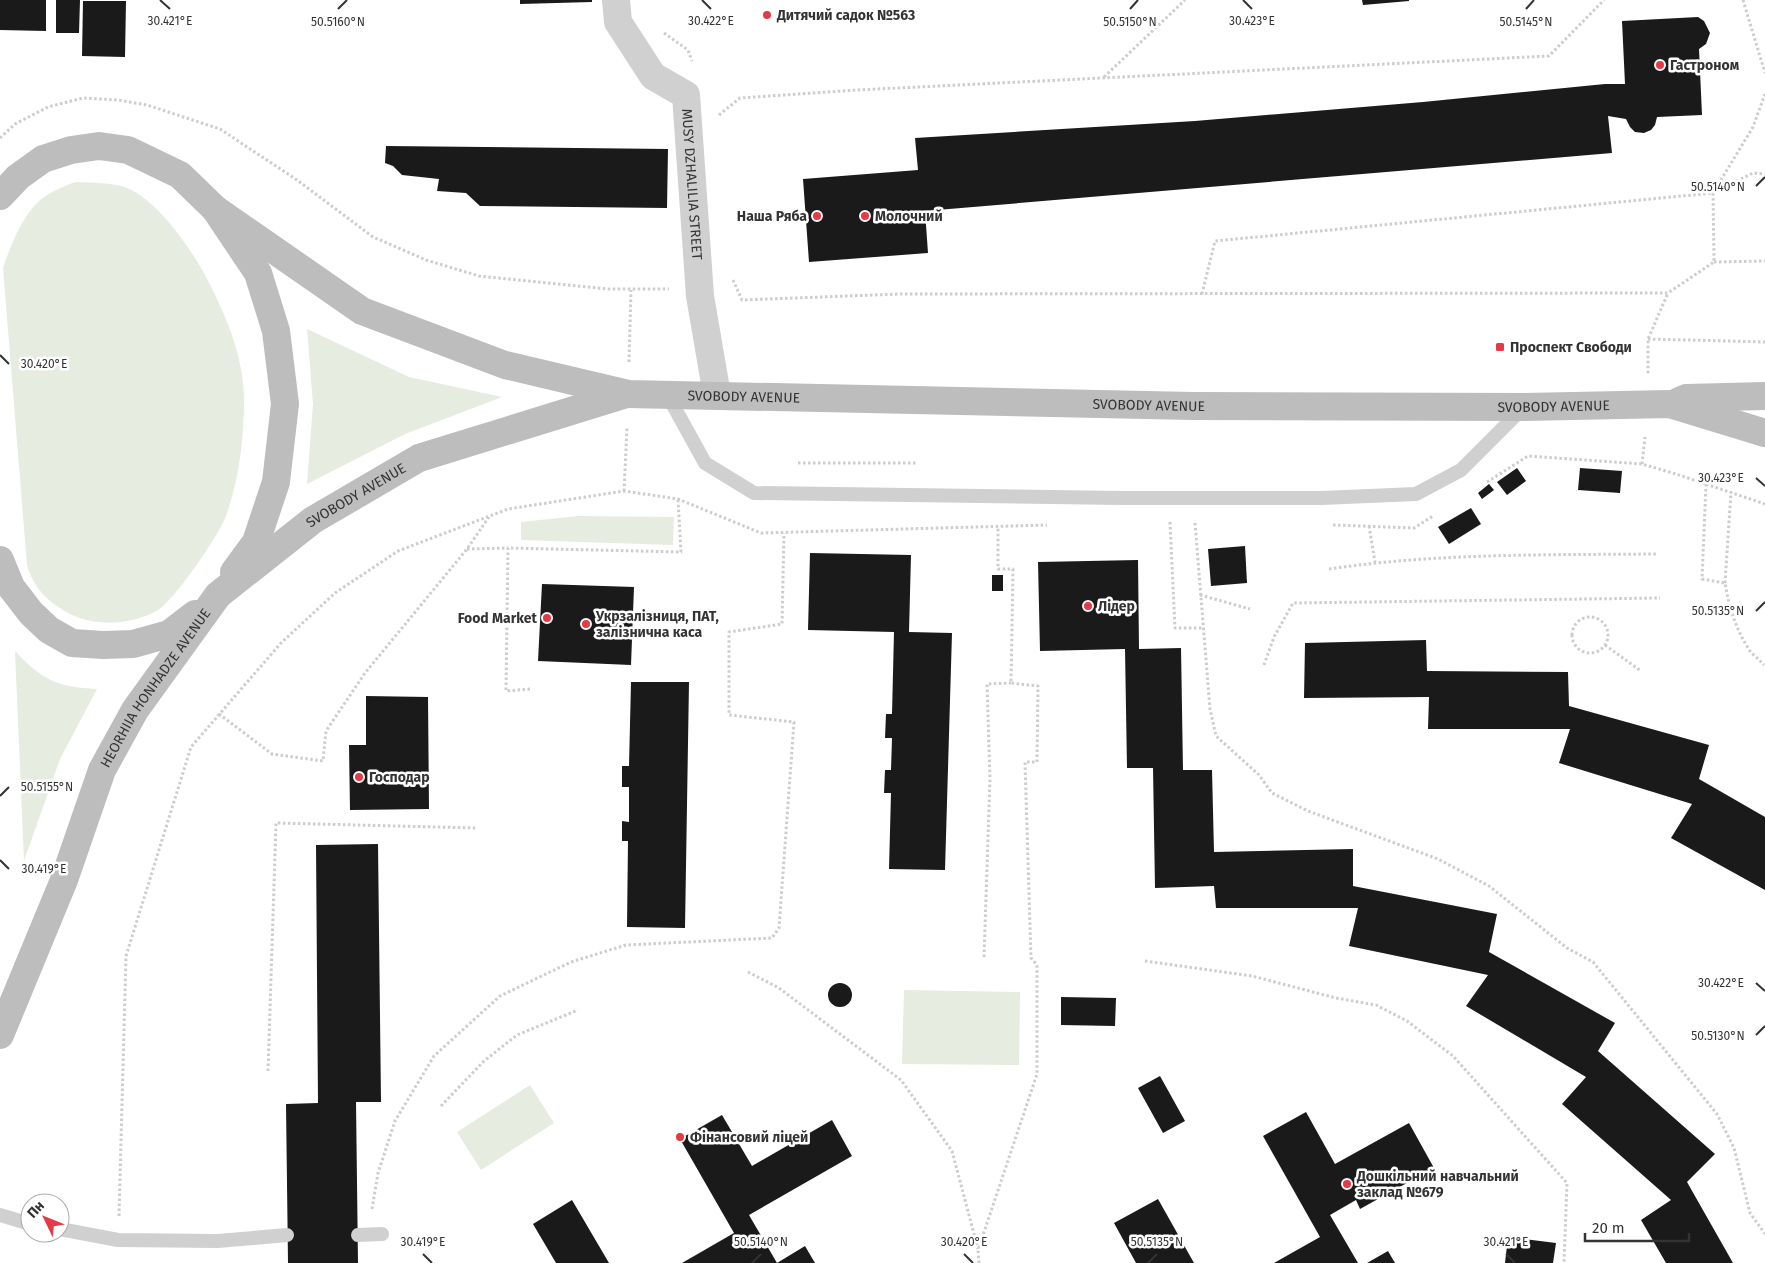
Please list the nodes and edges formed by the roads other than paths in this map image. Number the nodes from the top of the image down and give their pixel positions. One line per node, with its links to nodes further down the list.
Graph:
1 (616, 0): 6 (street, MUSY DZHALILIA STREET)
2 (0, 196): 3 (street)
3 (215, 209): 4 (street, SVOBODY AVENUE); 12 (street, HEORHIIA HONHADZE AVENUE)
4 (628, 394): 5 (street, SVOBODY AVENUE); 12 (street, SVOBODY AVENUE)
5 (667, 394): 6 (street, SVOBODY AVENUE); 9 (lane)
6 (717, 395): 9 (street, SVOBODY AVENUE)
7 (1765, 396): 8 (street, SVOBODY AVENUE)
8 (1659, 404): 9 (street, SVOBODY AVENUE); 10 (street, SVOBODY AVENUE)
9 (1523, 408)
10 (1765, 434)
11 (0, 560): 12 (street, SVOBODY AVENUE)
12 (218, 595): 13 (street, HEORHIIA HONHADZE AVENUE)
13 (0, 1035)
14 (0, 1214): 15 (lane)
15 (20, 1221)
16 (70, 1231): 19 (lane)
17 (358, 1234): 18 (lane)
18 (382, 1234)
19 (287, 1235)

